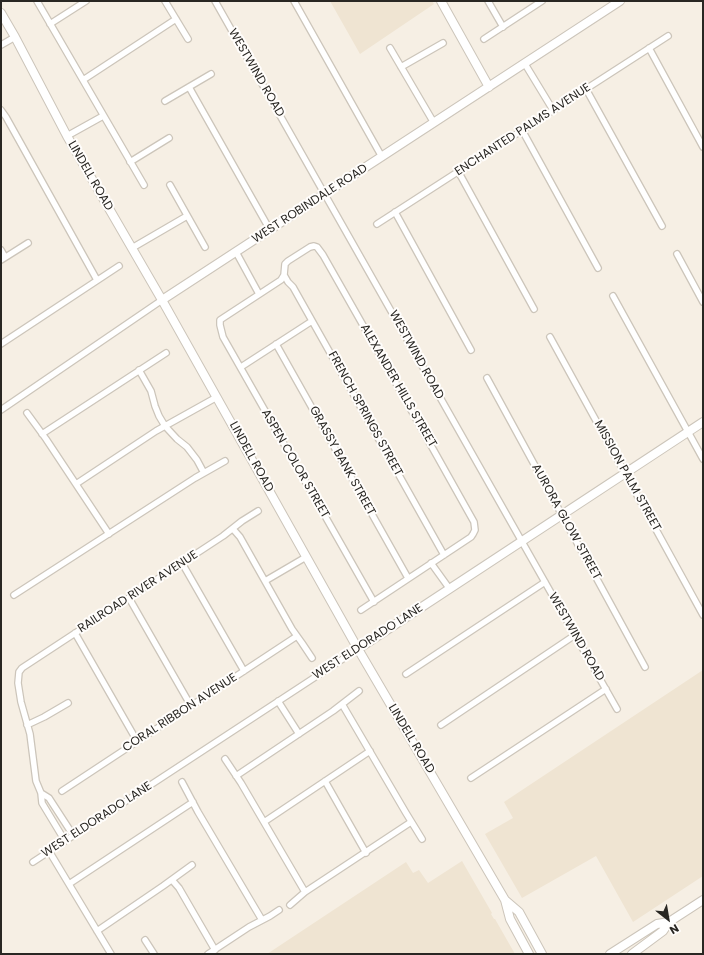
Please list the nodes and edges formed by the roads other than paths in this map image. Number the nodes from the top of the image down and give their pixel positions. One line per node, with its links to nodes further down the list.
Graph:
1 (37, 1): 12 (street)
2 (86, 1): 12 (street)
3 (165, 1): 11 (street)
4 (215, 1): 43 (street, WESTWIND ROAD)
5 (294, 1): 38 (street)
6 (441, 1): 27 (street)
7 (488, 1): 13 (street)
8 (542, 1): 13 (street)
9 (620, 1): 22 (street, WEST ROBINDALE ROAD)
10 (1, 13): 15 (street, LINDELL ROAD)
11 (176, 20): 16 (street); 25 (street)
12 (50, 24): 25 (street)
13 (503, 27): 17 (street)
14 (668, 36): 21 (street, ENCHANTED PALMS AVENUE)
15 (15, 37): 19 (street); 35 (street, LINDELL ROAD)
16 (188, 39)
17 (484, 39)
18 (443, 43): 23 (street)
19 (1, 45)
20 (390, 48): 23 (street)
21 (649, 48): 28 (street, ENCHANTED PALMS AVENUE); 37 (street)
22 (525, 64): 27 (street, WEST ROBINDALE ROAD); 31 (street)
23 (401, 67): 33 (street)
24 (211, 74): 26 (street)
25 (83, 80): 32 (street)
26 (189, 87): 29 (street); 48 (street)
27 (489, 87): 33 (street, WEST ROBINDALE ROAD)
28 (586, 89): 31 (street, ENCHANTED PALMS AVENUE); 47 (street)
29 (165, 101)
30 (1, 110): 59 (street)
31 (553, 110): 34 (street, ENCHANTED PALMS AVENUE)
32 (103, 116): 35 (street); 39 (street)
33 (434, 123): 38 (street, WEST ROBINDALE ROAD)
34 (522, 130): 40 (street, ENCHANTED PALMS AVENUE); 57 (street)
35 (67, 136): 51 (street, LINDELL ROAD)
36 (169, 138): 39 (street)
37 (703, 147)
38 (382, 157): 43 (street, WEST ROBINDALE ROAD)
39 (130, 162): 41 (street)
40 (458, 171): 44 (street, ENCHANTED PALMS AVENUE); 64 (street)
41 (144, 185)
42 (170, 185): 45 (street)
43 (325, 194): 48 (street, WEST ROBINDALE ROAD); 90 (street, WESTWIND ROAD)
44 (395, 212): 46 (street, ENCHANTED PALMS AVENUE); 69 (street)
45 (187, 216): 50 (street); 51 (street)
46 (377, 224)
47 (662, 226)
48 (270, 230): 53 (street, WEST ROBINDALE ROAD)
49 (28, 243): 55 (street)
50 (205, 247)
51 (132, 248): 62 (street, LINDELL ROAD)
52 (1, 250): 55 (street)
53 (236, 252): 60 (street); 62 (street, WEST ROBINDALE ROAD)
54 (677, 254): 63 (street)
55 (3, 259)
56 (119, 266): 59 (street)
57 (598, 268)
58 (284, 275): 60 (street); 65 (street, FRENCH SPRINGS STREET); 91 (street, ALEXANDER HILLS STREET)
59 (97, 280): 67 (street)
60 (259, 294): 71 (street, ASPEN COLOR STREET)
61 (613, 296): 79 (street)
62 (162, 300): 74 (street, LINDELL ROAD); 75 (street, WEST ROBINDALE ROAD)
63 (703, 302)
64 (534, 308)
65 (312, 321): 68 (street); 91 (street, FRENCH SPRINGS STREET)
66 (550, 337): 84 (street, MISSION PALM STREET)
67 (1, 344)
68 (276, 344): 71 (street); 95 (street, GRASSY BANK STREET)
69 (471, 350)
70 (166, 353): 72 (street)
71 (241, 368): 101 (street, ASPEN COLOR STREET)
72 (140, 370): 78 (street); 80 (street)
73 (487, 378): 87 (street, AURORA GLOW STREET)
74 (217, 397): 78 (street); 92 (street, LINDELL ROAD)
75 (1, 410)
76 (27, 413): 80 (street)
77 (703, 422): 79 (street, WEST ELDORADO LANE)
78 (165, 426): 83 (street); 85 (street)
79 (688, 432): 81 (street); 84 (street, WEST ELDORADO LANE)
80 (42, 434): 85 (street)
81 (703, 459)
82 (225, 461): 83 (street)
83 (204, 473): 89 (street)
84 (625, 473): 87 (street, WEST ELDORADO LANE); 103 (street, MISSION PALM STREET)
85 (76, 484): 89 (street)
86 (258, 511): 88 (street, RAILROAD RIVER AVENUE)
87 (562, 514): 90 (street, WEST ELDORADO LANE); 109 (street, AURORA GLOW STREET)
88 (233, 529): 93 (street, RAILROAD RIVER AVENUE); 96 (street)
89 (109, 534): 99 (street)
90 (521, 541): 97 (street, WESTWIND ROAD); 98 (street, WEST ELDORADO LANE)
91 (444, 555): 94 (street)
92 (306, 557): 96 (street); 107 (street, LINDELL ROAD)
93 (182, 563): 100 (street, RAILROAD RIVER AVENUE); 110 (street)
94 (431, 563): 95 (street); 98 (street)
95 (408, 578): 101 (street)
96 (266, 581): 106 (street)
97 (544, 582): 105 (street, WESTWIND ROAD); 111 (street)
98 (449, 588): 107 (street, WEST ELDORADO LANE)
99 (14, 595)
100 (129, 598): 104 (street, RAILROAD RIVER AVENUE); 117 (street)
101 (374, 602): 102 (street)
102 (361, 610)
103 (703, 615)
104 (75, 633): 119 (street, RAILROAD RIVER AVENUE); 122 (street)
105 (575, 635): 112 (street, WESTWIND ROAD); 120 (street)
106 (297, 636): 108 (street); 110 (street, CORAL RIBBON AVENUE)
107 (358, 648): 114 (street, WEST ELDORADO LANE); 144 (street, LINDELL ROAD)
108 (312, 658)
109 (645, 667)
110 (244, 671): 117 (street, CORAL RIBBON AVENUE)
111 (406, 674)
112 (606, 689): 118 (street, WESTWIND ROAD); 126 (street)
113 (359, 691): 116 (street)
114 (278, 701): 121 (street); 134 (street, WEST ELDORADO LANE)
115 (68, 703): 119 (street)
116 (342, 704): 121 (street); 123 (street)
117 (191, 706): 122 (street, CORAL RIBBON AVENUE)
118 (617, 709)
119 (27, 725): 130 (street)
120 (441, 725)
121 (299, 734): 125 (street)
122 (138, 741): 129 (street, CORAL RIBBON AVENUE)
123 (370, 751): 127 (street); 133 (street)
124 (225, 759): 125 (street)
125 (236, 776): 132 (street)
126 (470, 778)
127 (325, 781): 132 (street); 138 (street)
128 (182, 782): 131 (street)
129 (62, 791)
130 (41, 793): 134 (street); 136 (street)
131 (193, 802): 142 (street); 148 (street)
132 (264, 822): 143 (street)
133 (411, 822): 135 (street); 138 (street)
134 (73, 835): 136 (street, WEST ELDORADO LANE)
135 (422, 839)
136 (65, 841): 137 (street, WEST ELDORADO LANE)
137 (49, 851): 139 (street, WEST ELDORADO LANE); 142 (street)
138 (366, 852): 143 (street)
139 (33, 862)
140 (192, 865): 141 (street)
141 (172, 880): 150 (street); 152 (street)
142 (69, 884): 150 (street)
143 (305, 892): 146 (street)
144 (505, 900): 156 (street, LINDELL ROAD); 157 (street, LINDELL ROAD)
145 (703, 900): 149 (street)
146 (290, 905)
147 (279, 910): 148 (street)
148 (262, 920): 152 (street)
149 (669, 922): 158 (street); 159 (street)
150 (97, 931): 153 (street)
151 (146, 940): 154 (street)
152 (215, 950): 155 (street)
153 (111, 954)
154 (154, 954)
155 (208, 954)
156 (529, 954)
157 (542, 954)
158 (610, 954)
159 (632, 954)

